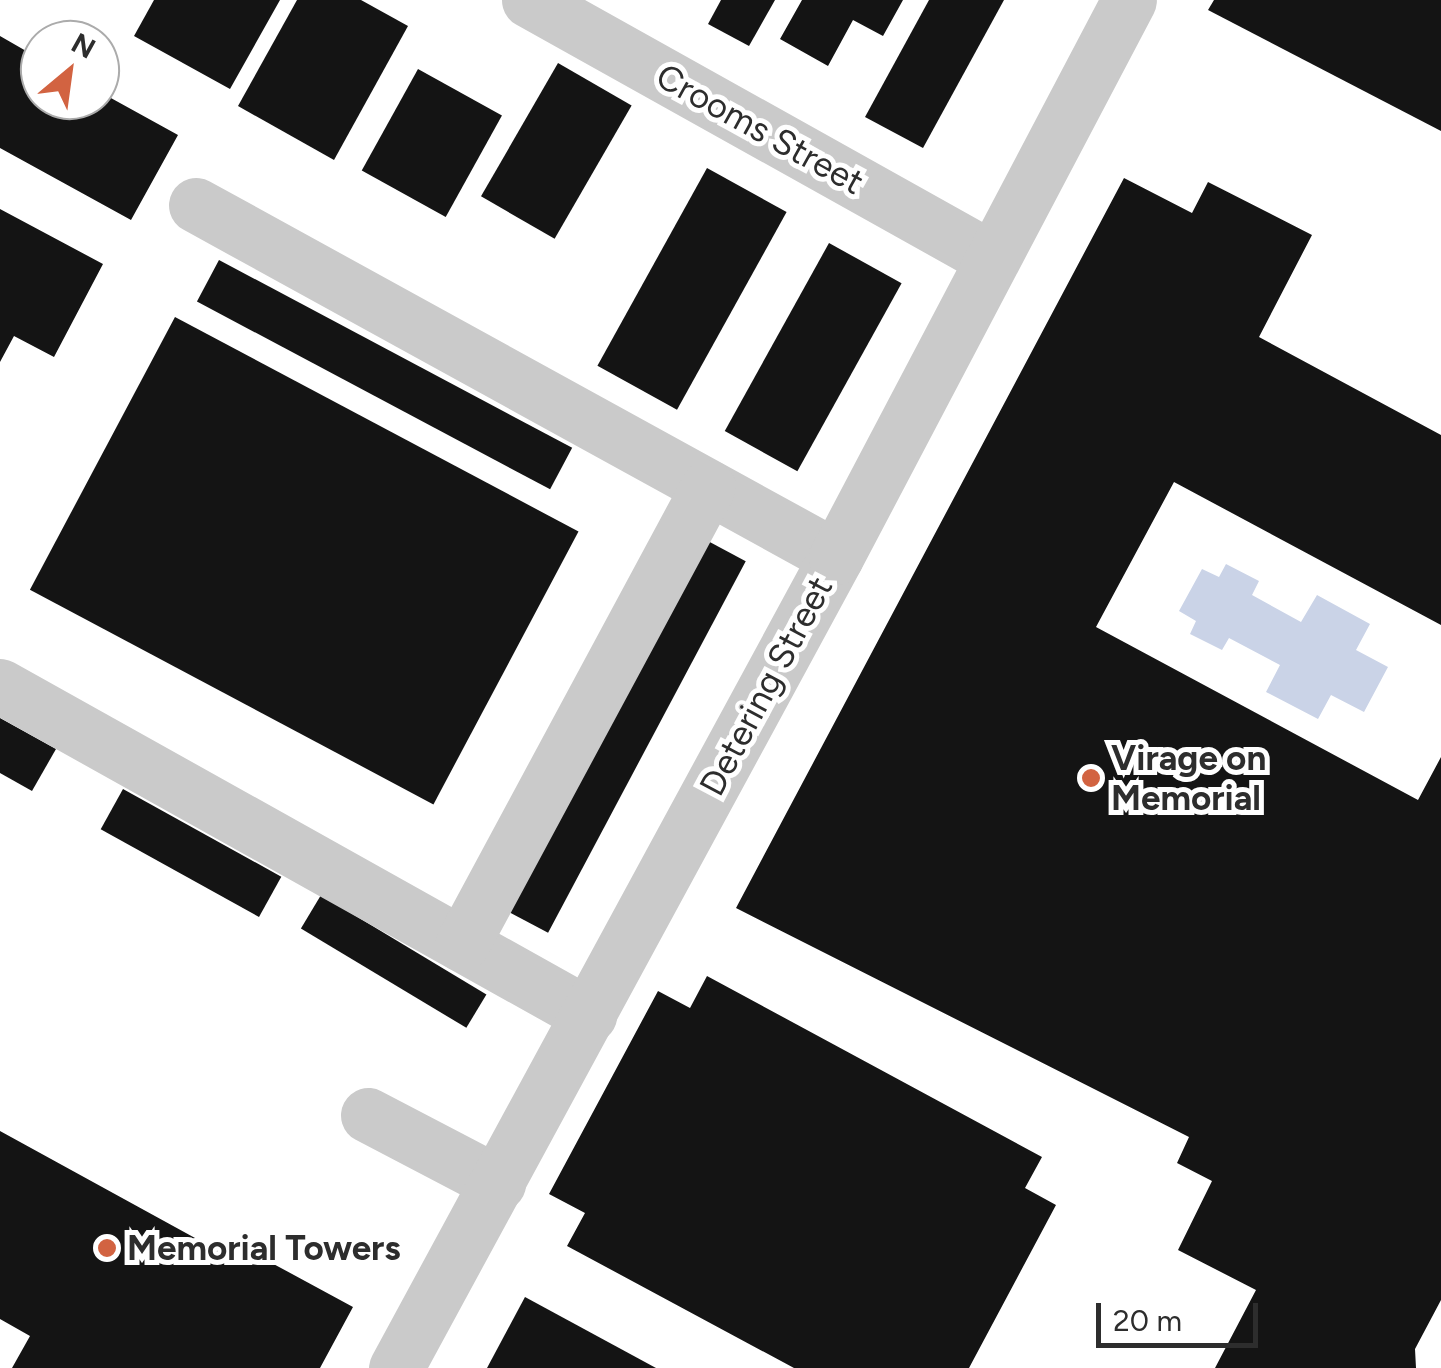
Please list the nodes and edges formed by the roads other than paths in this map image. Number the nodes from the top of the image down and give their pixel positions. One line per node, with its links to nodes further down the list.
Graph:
1 (529, 0): 4 (street, Crooms Street)
2 (1129, 0): 4 (street, Detering Street)
3 (196, 205): 5 (street)
4 (991, 258): 6 (street, Detering Street)
5 (708, 487): 6 (street); 8 (street)
6 (836, 557): 9 (street, Detering Street)
7 (0, 686): 8 (street)
8 (462, 944): 9 (street)
9 (589, 1016): 11 (street, Detering Street)
10 (368, 1116): 11 (street)
11 (498, 1183): 12 (street, Detering Street)
12 (396, 1368)

